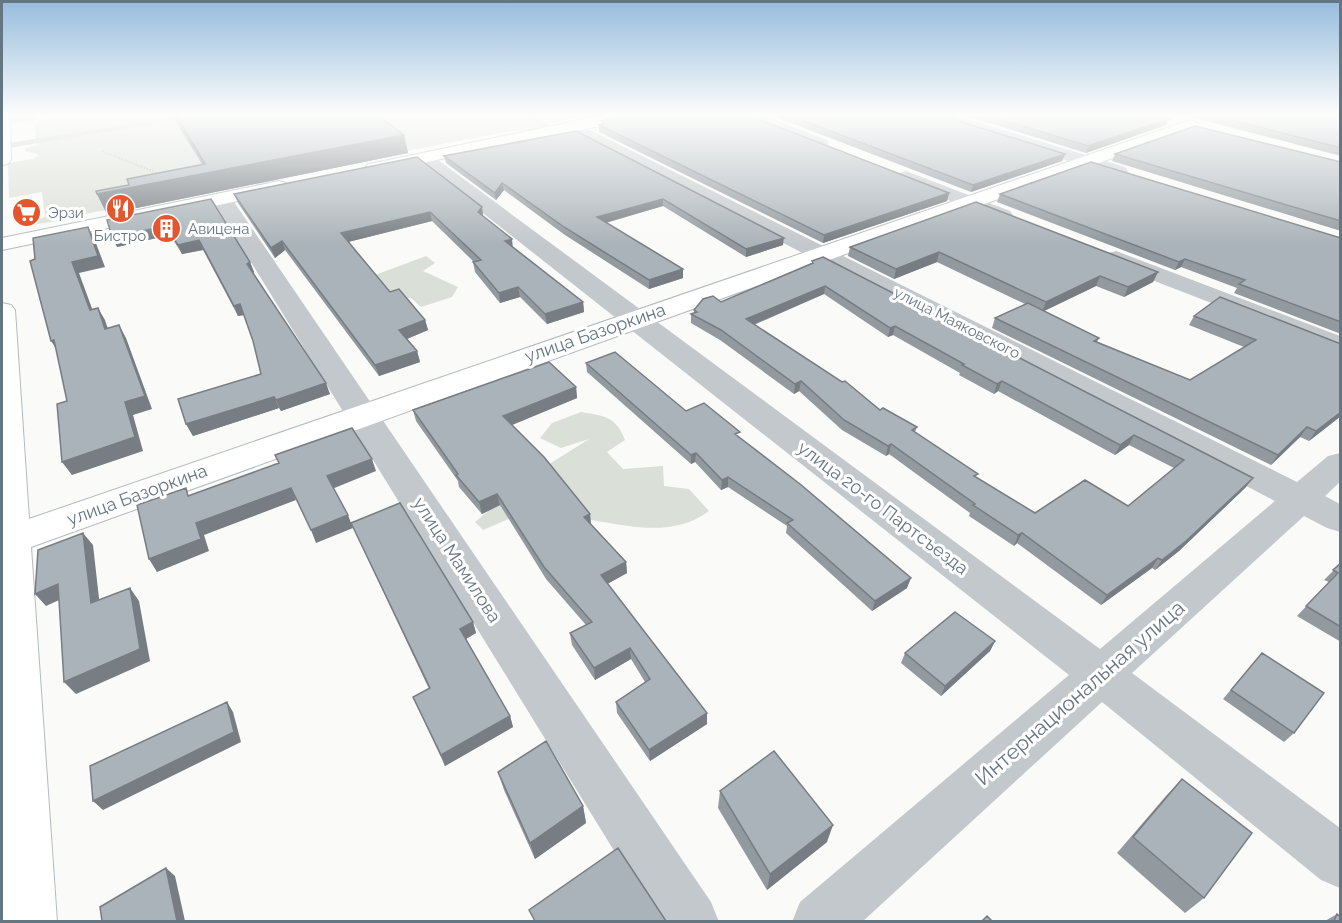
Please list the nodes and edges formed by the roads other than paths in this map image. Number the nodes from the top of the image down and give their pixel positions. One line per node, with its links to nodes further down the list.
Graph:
1 (423, 158): 6 (street); 17 (street, улица 20-го Партсъезда)
2 (625, 158): 15 (street, улица Маяковского)
3 (1076, 158): 5 (street)
4 (1095, 158): 5 (street, улица Базоркина)
5 (1085, 161): 8 (street); 11 (street, улица Базоркина)
6 (357, 171)
7 (892, 172): 11 (street)
8 (1139, 178)
9 (301, 183): 10 (street)
10 (222, 199): 13 (street); 19 (street, улица Мамилова)
11 (969, 202): 12 (street); 15 (street, улица Базоркина)
12 (1022, 222)
13 (2, 244)
14 (1099, 252): 18 (street)
15 (822, 254): 17 (street, улица Базоркина); 21 (street, улица Маяковского)
16 (2, 310): 23 (street)
17 (636, 319): 19 (street, улица Базоркина); 24 (street, улица 20-го Партсъезда)
18 (1341, 345)
19 (363, 415): 23 (street, улица Базоркина); 27 (street, улица Мамилова)
20 (1341, 464): 21 (street, Интернациональная улица)
21 (1301, 499): 22 (street, улица Маяковского); 24 (street, Интернациональная улица)
22 (1341, 519)
23 (7, 541): 26 (street)
24 (1101, 675): 25 (street, улица 20-го Партсъезда); 28 (street, Интернациональная улица)
25 (1341, 861)
26 (29, 921)
27 (691, 921)
28 (820, 921)

